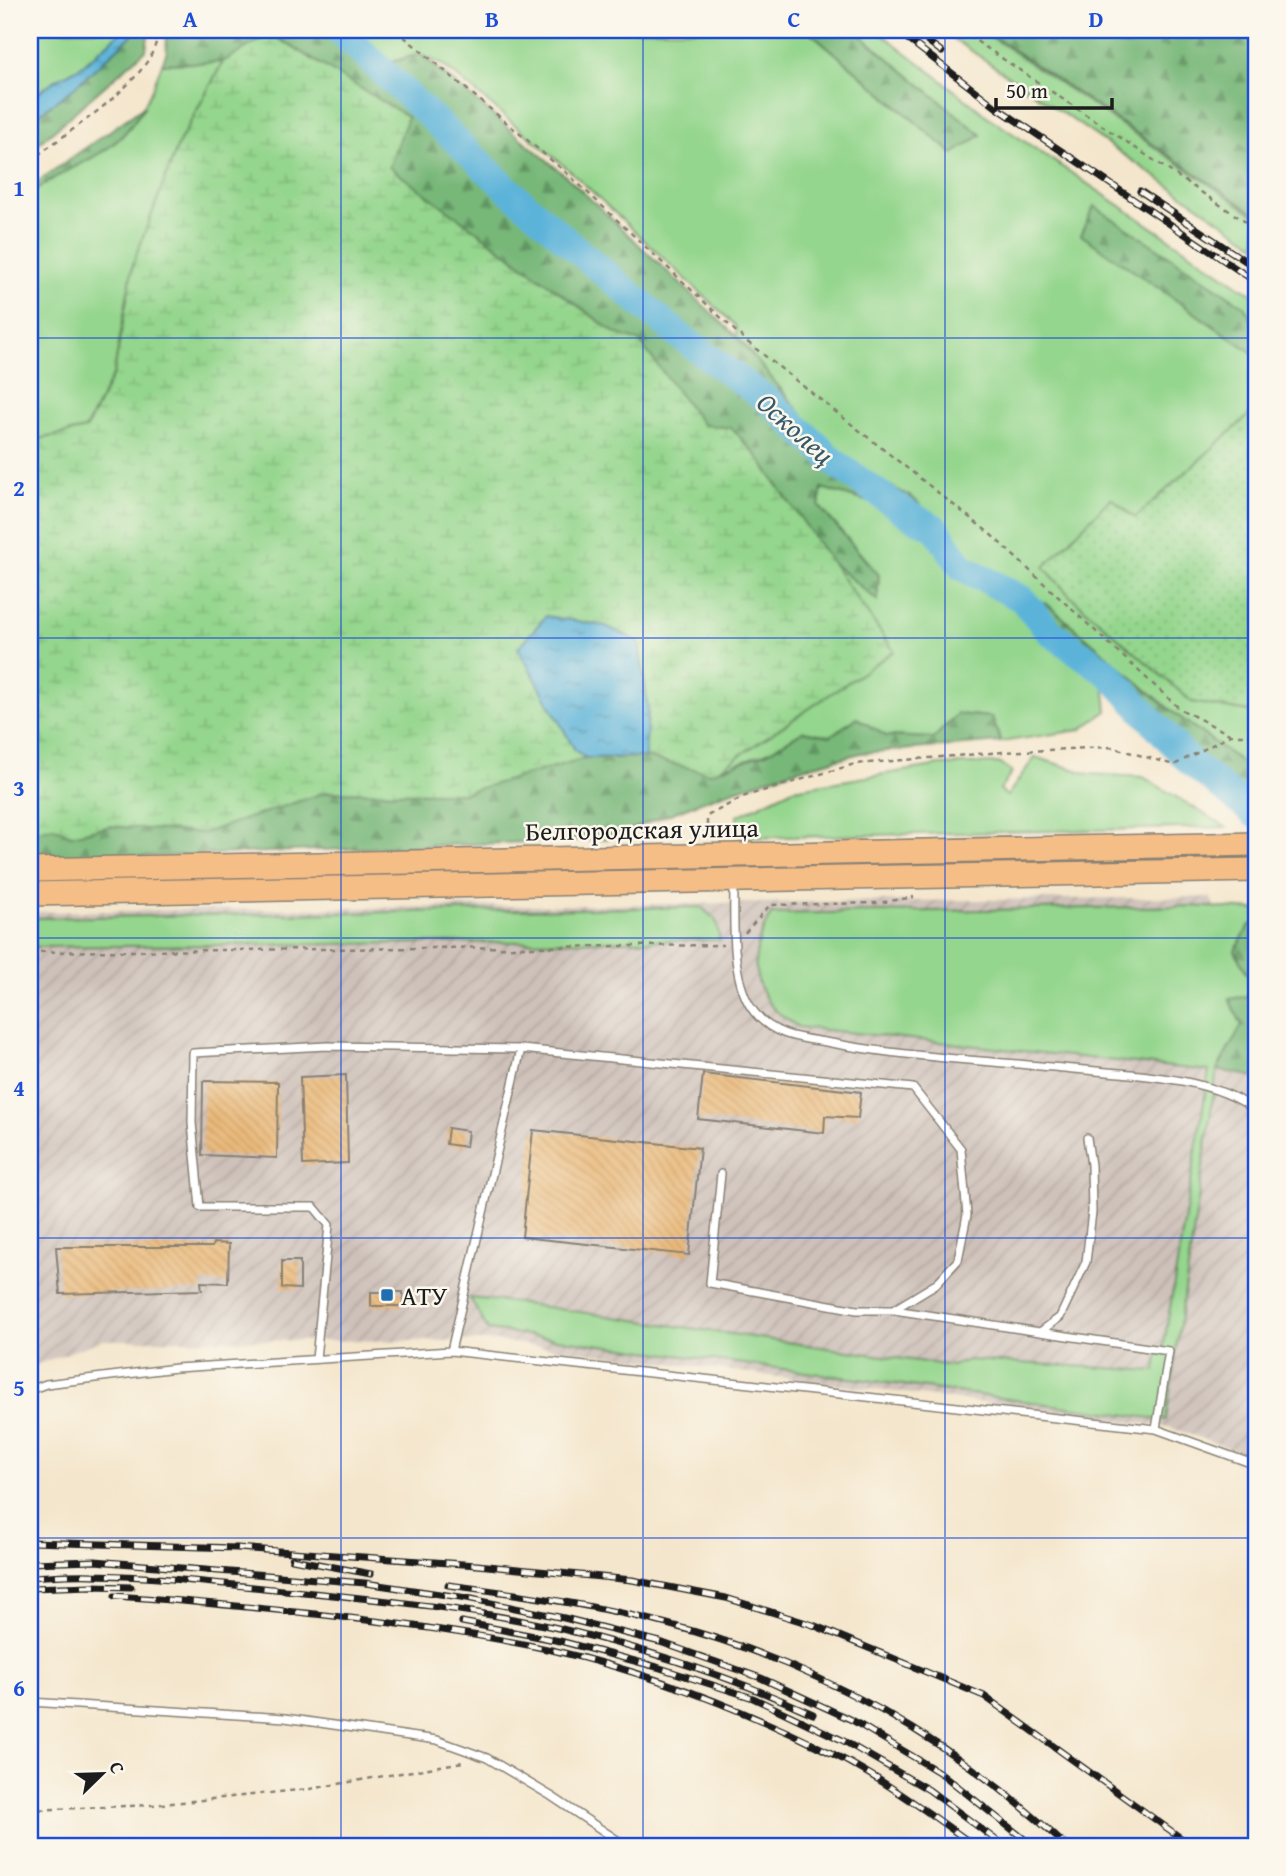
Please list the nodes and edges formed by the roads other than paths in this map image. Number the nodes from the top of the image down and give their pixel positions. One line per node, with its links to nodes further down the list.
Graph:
1 (1256, 844): 2 (main road, Белгородская улица)
2 (733, 856): 3 (main road, Белгородская улица); 5 (main road)
3 (30, 870)
4 (1256, 870): 5 (main road, Белгородская улица)
5 (734, 880): 6 (main road, Белгородская улица); 8 (lane)
6 (30, 894)
7 (521, 1049): 11 (lane); 13 (lane); 14 (lane)
8 (1256, 1111)
9 (1087, 1138): 12 (lane)
10 (721, 1174): 11 (lane)
11 (893, 1310): 12 (lane)
12 (1040, 1332): 16 (lane)
13 (451, 1351): 14 (lane); 16 (lane)
14 (316, 1359): 15 (lane)
15 (30, 1390)
16 (1156, 1429): 17 (lane)
17 (1256, 1465)
18 (30, 1702): 19 (lane)
19 (626, 1846)

